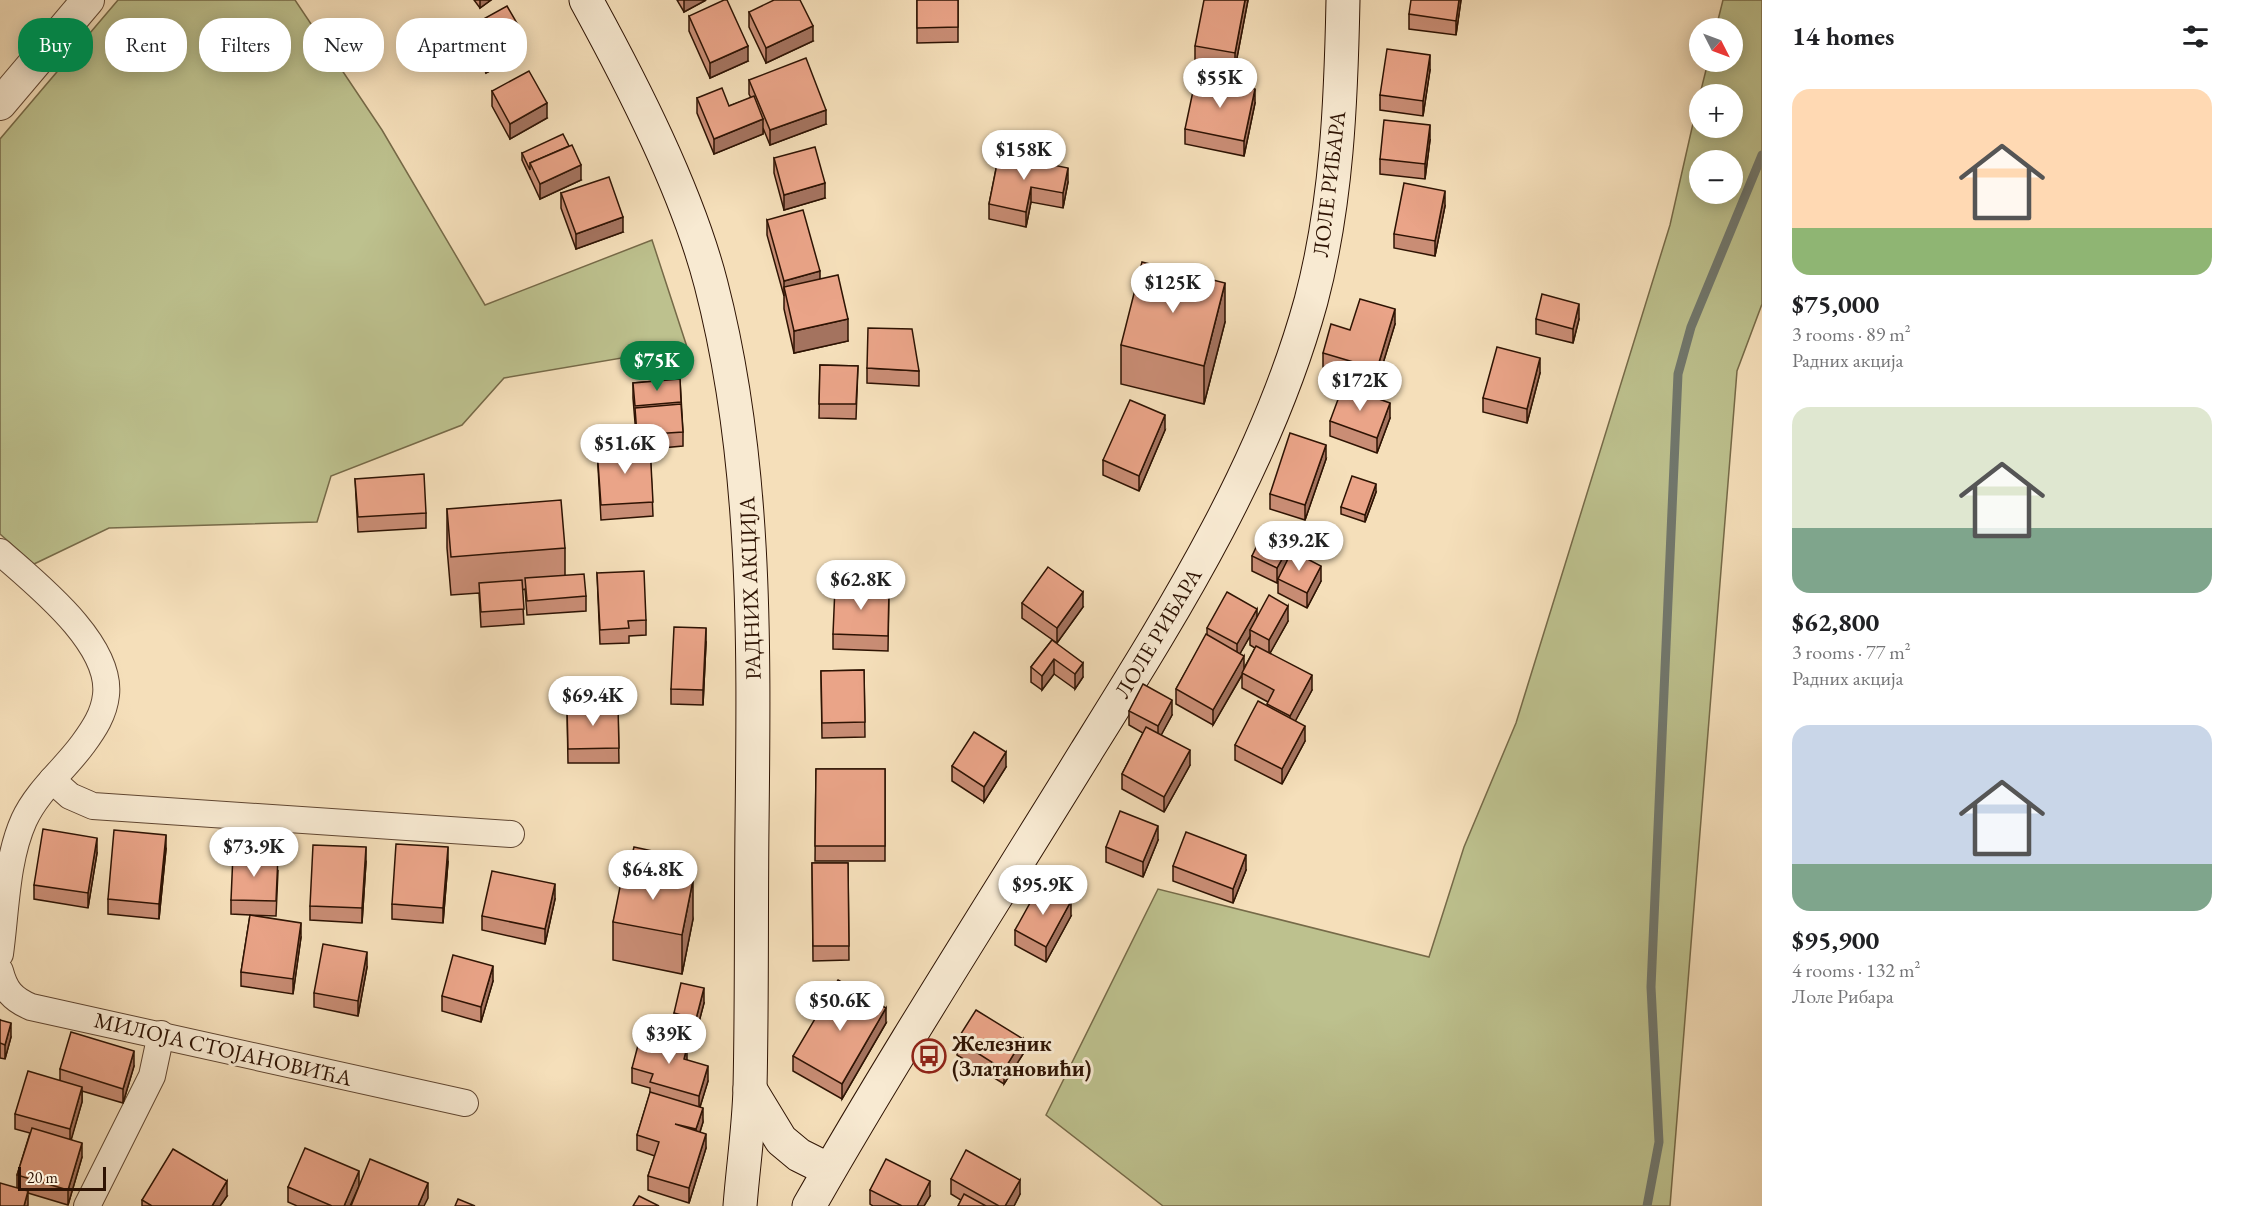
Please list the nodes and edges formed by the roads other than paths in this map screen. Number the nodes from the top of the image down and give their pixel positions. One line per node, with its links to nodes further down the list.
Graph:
1 (88, 0): 4 (street)
2 (586, 0): 11 (main road, РАДНИХ АКЦИЈА)
3 (1343, 0): 13 (main road, ЛОЛЕ РИБАРА)
4 (0, 104)
5 (0, 552): 6 (street)
6 (52, 780): 7 (street); 8 (street)
7 (511, 834)
8 (0, 954)
9 (0, 971): 10 (street, МИЛОЈА СТОЈАНОВИЋА)
10 (161, 1034): 12 (street, МИЛОЈА СТОЈАНОВИЋА); 14 (street)
11 (750, 1089): 13 (main road); 15 (main road, РАДНИХ АКЦИЈА)
12 (465, 1103)
13 (829, 1170): 16 (main road, ЛОЛЕ РИБАРА)
14 (87, 1206)
15 (740, 1206)
16 (808, 1206)

